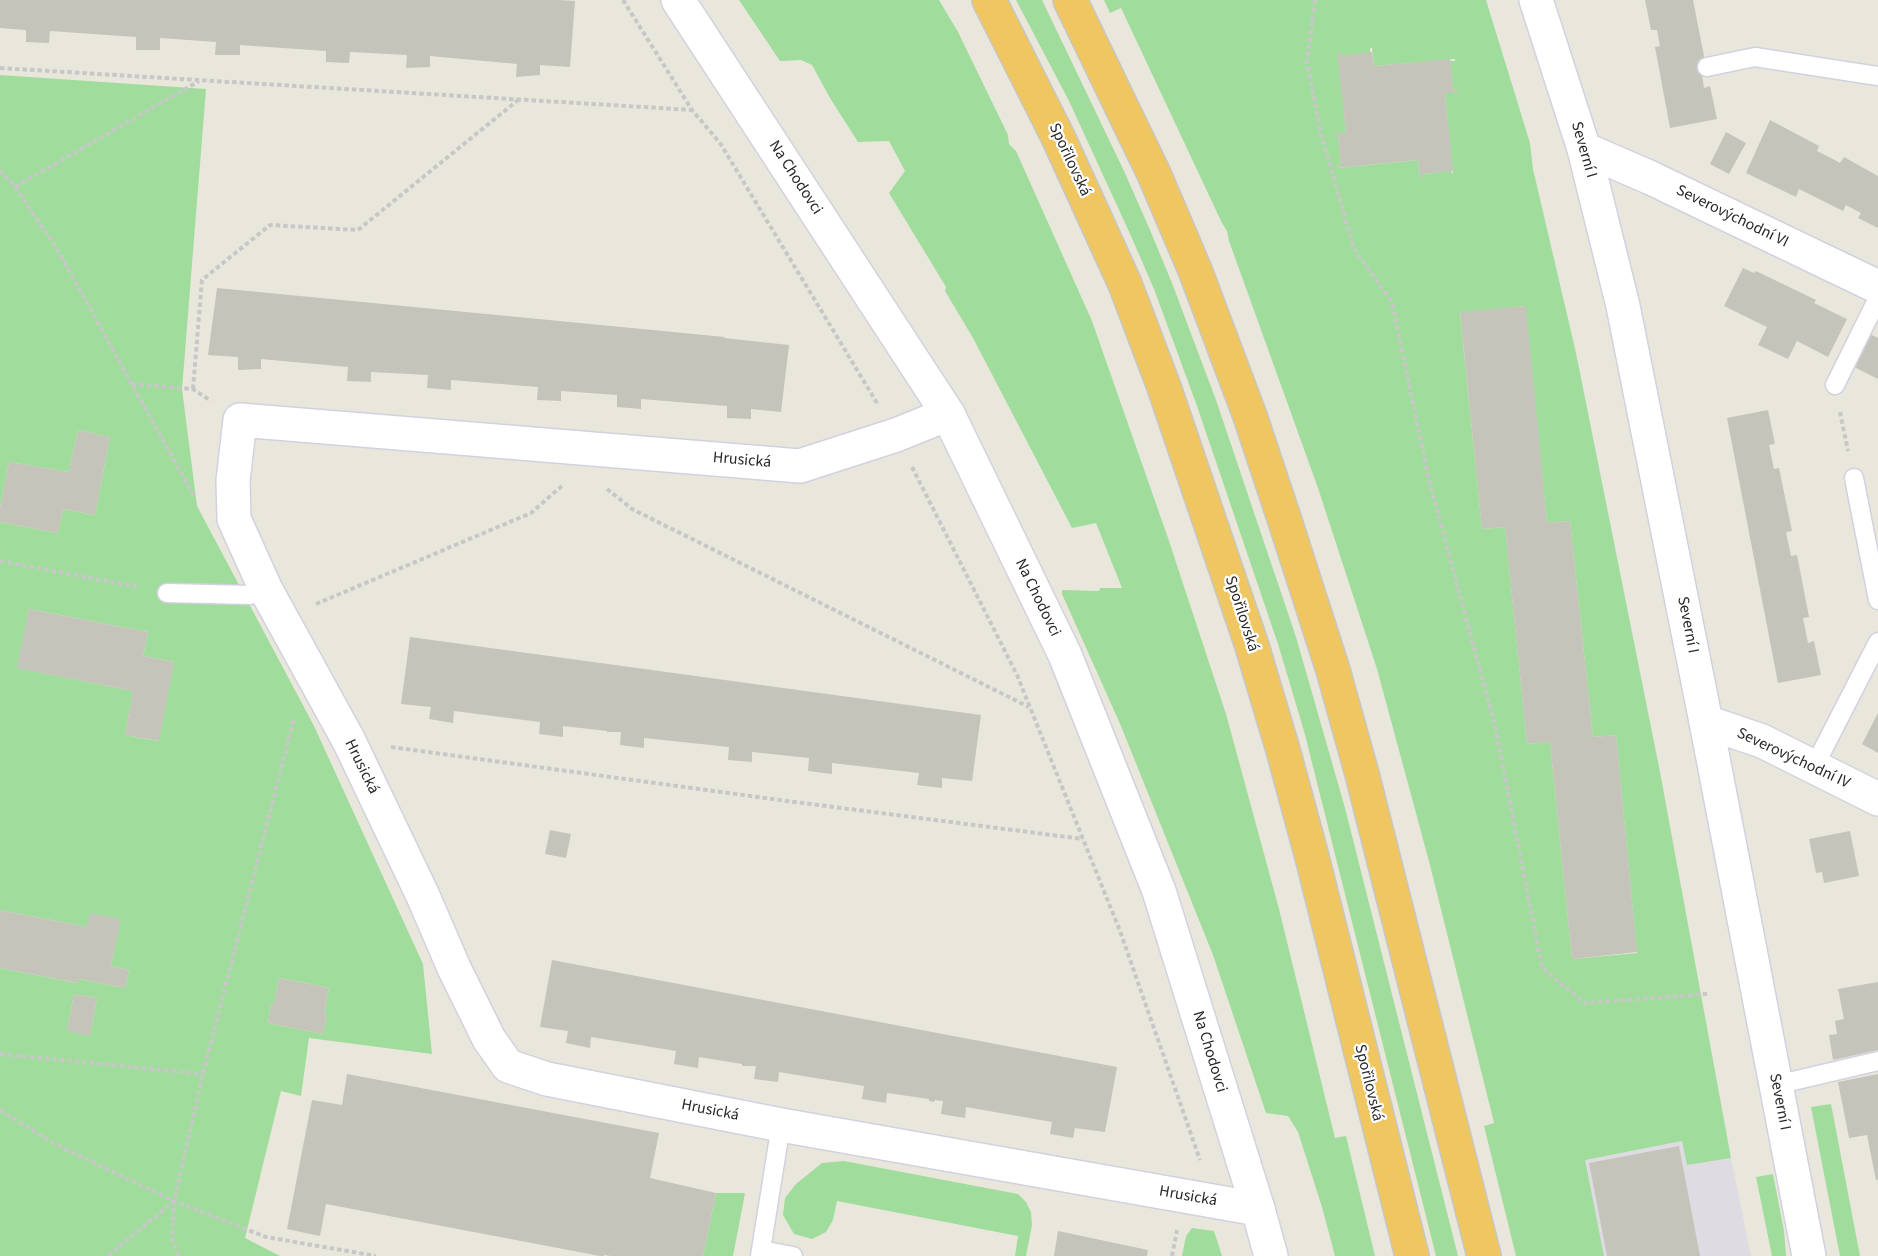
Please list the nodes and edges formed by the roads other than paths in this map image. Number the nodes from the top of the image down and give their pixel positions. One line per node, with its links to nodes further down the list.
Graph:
1 (678, 0): 6 (street, Na Chodovci)
2 (705, 0): 6 (street)
3 (989, 0): 29 (highway, Spořilovská)
4 (1070, 0): 30 (highway)
5 (1536, 0): 9 (street, Severní I)
6 (711, 51): 13 (street, Na Chodovci)
7 (1707, 67): 8 (lane)
8 (1878, 76)
9 (1584, 149): 10 (street, Severovýchodní VI); 19 (street, Severní I)
10 (1878, 287)
11 (1878, 298): 12 (lane)
12 (1835, 386)
13 (948, 414): 15 (street, Hrusická); 25 (street, Na Chodovci)
14 (1854, 478): 17 (lane)
15 (266, 590): 16 (lane); 24 (street, Hrusická)
16 (167, 593)
17 (1878, 600)
18 (1878, 642): 20 (lane)
19 (1706, 722): 20 (street, Severovýchodní IV); 23 (street, Severní I)
20 (1814, 767): 21 (street, Severovýchodní IV)
21 (1878, 799)
22 (1878, 1061): 23 (lane)
23 (1776, 1085): 31 (street, Severní I)
24 (781, 1125): 25 (street, Hrusická); 26 (lane)
25 (1258, 1209): 28 (street, Na Chodovci)
26 (760, 1253): 27 (lane)
27 (793, 1256)
28 (1271, 1256)
29 (1412, 1256)
30 (1484, 1256)
31 (1809, 1256)

